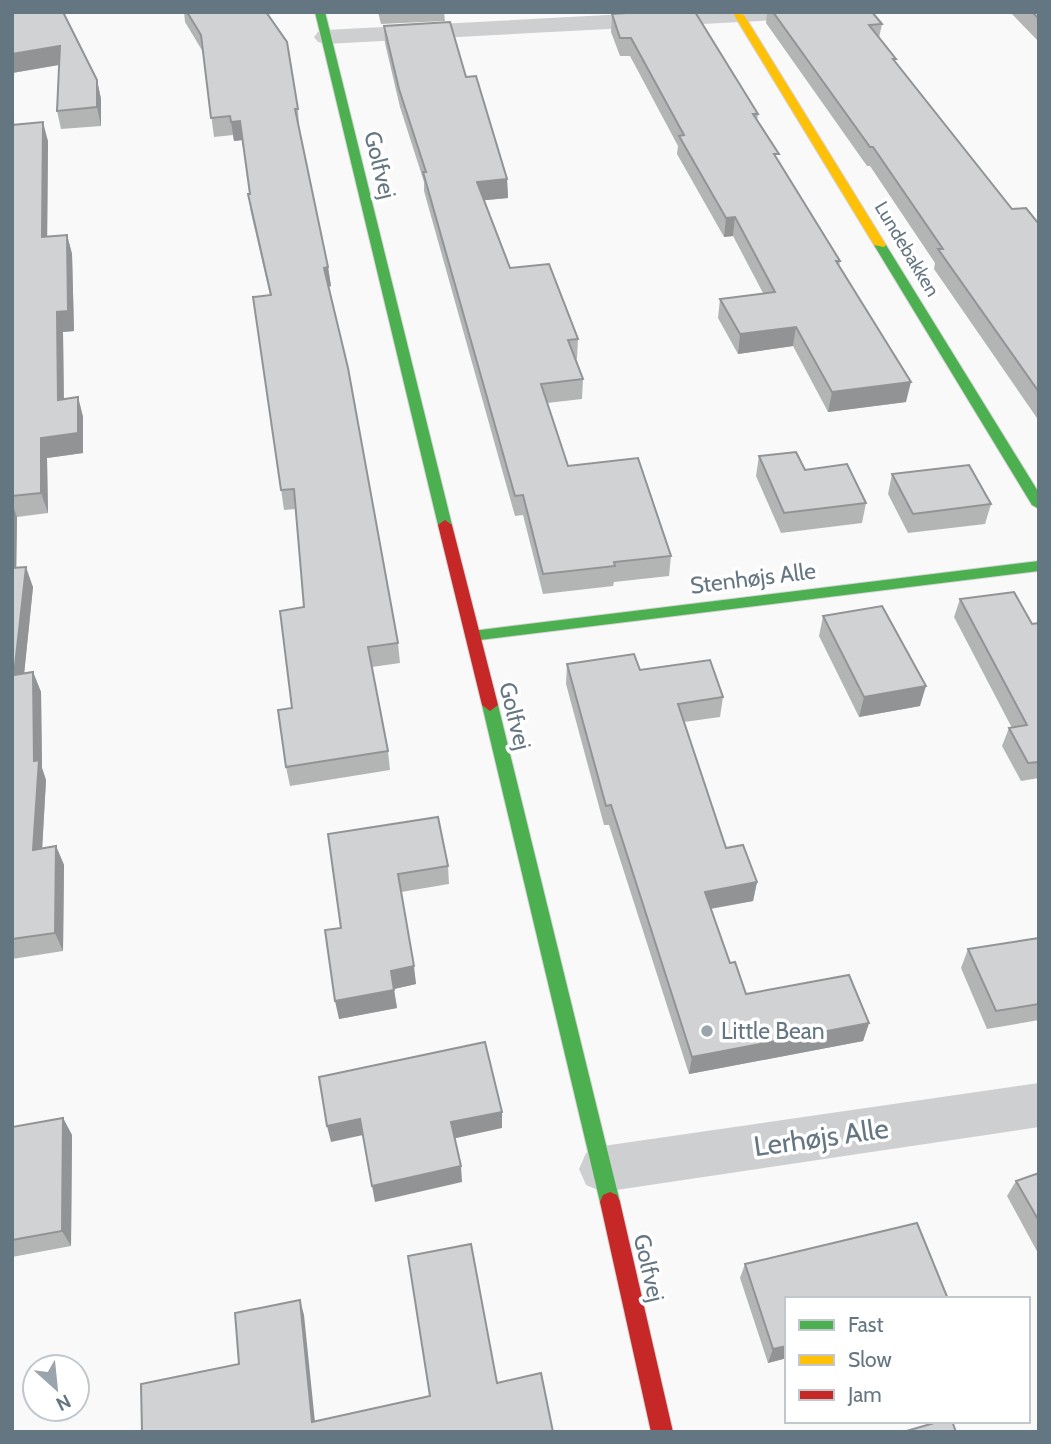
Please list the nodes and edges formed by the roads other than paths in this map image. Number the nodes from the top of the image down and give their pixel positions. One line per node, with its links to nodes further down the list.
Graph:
1 (320, 12): 4 (street, Golfvej)
2 (797, 12): 3 (street)
3 (739, 15): 4 (street); 5 (street, Lundebakken)
4 (326, 37): 7 (street, Golfvej)
5 (1039, 505)
6 (1039, 566): 7 (street, Stenhøjs Alle)
7 (472, 636): 9 (street, Golfvej)
8 (1039, 1105): 9 (street, Lerhøjs Alle)
9 (603, 1169): 10 (street, Golfvej)
10 (662, 1432)

